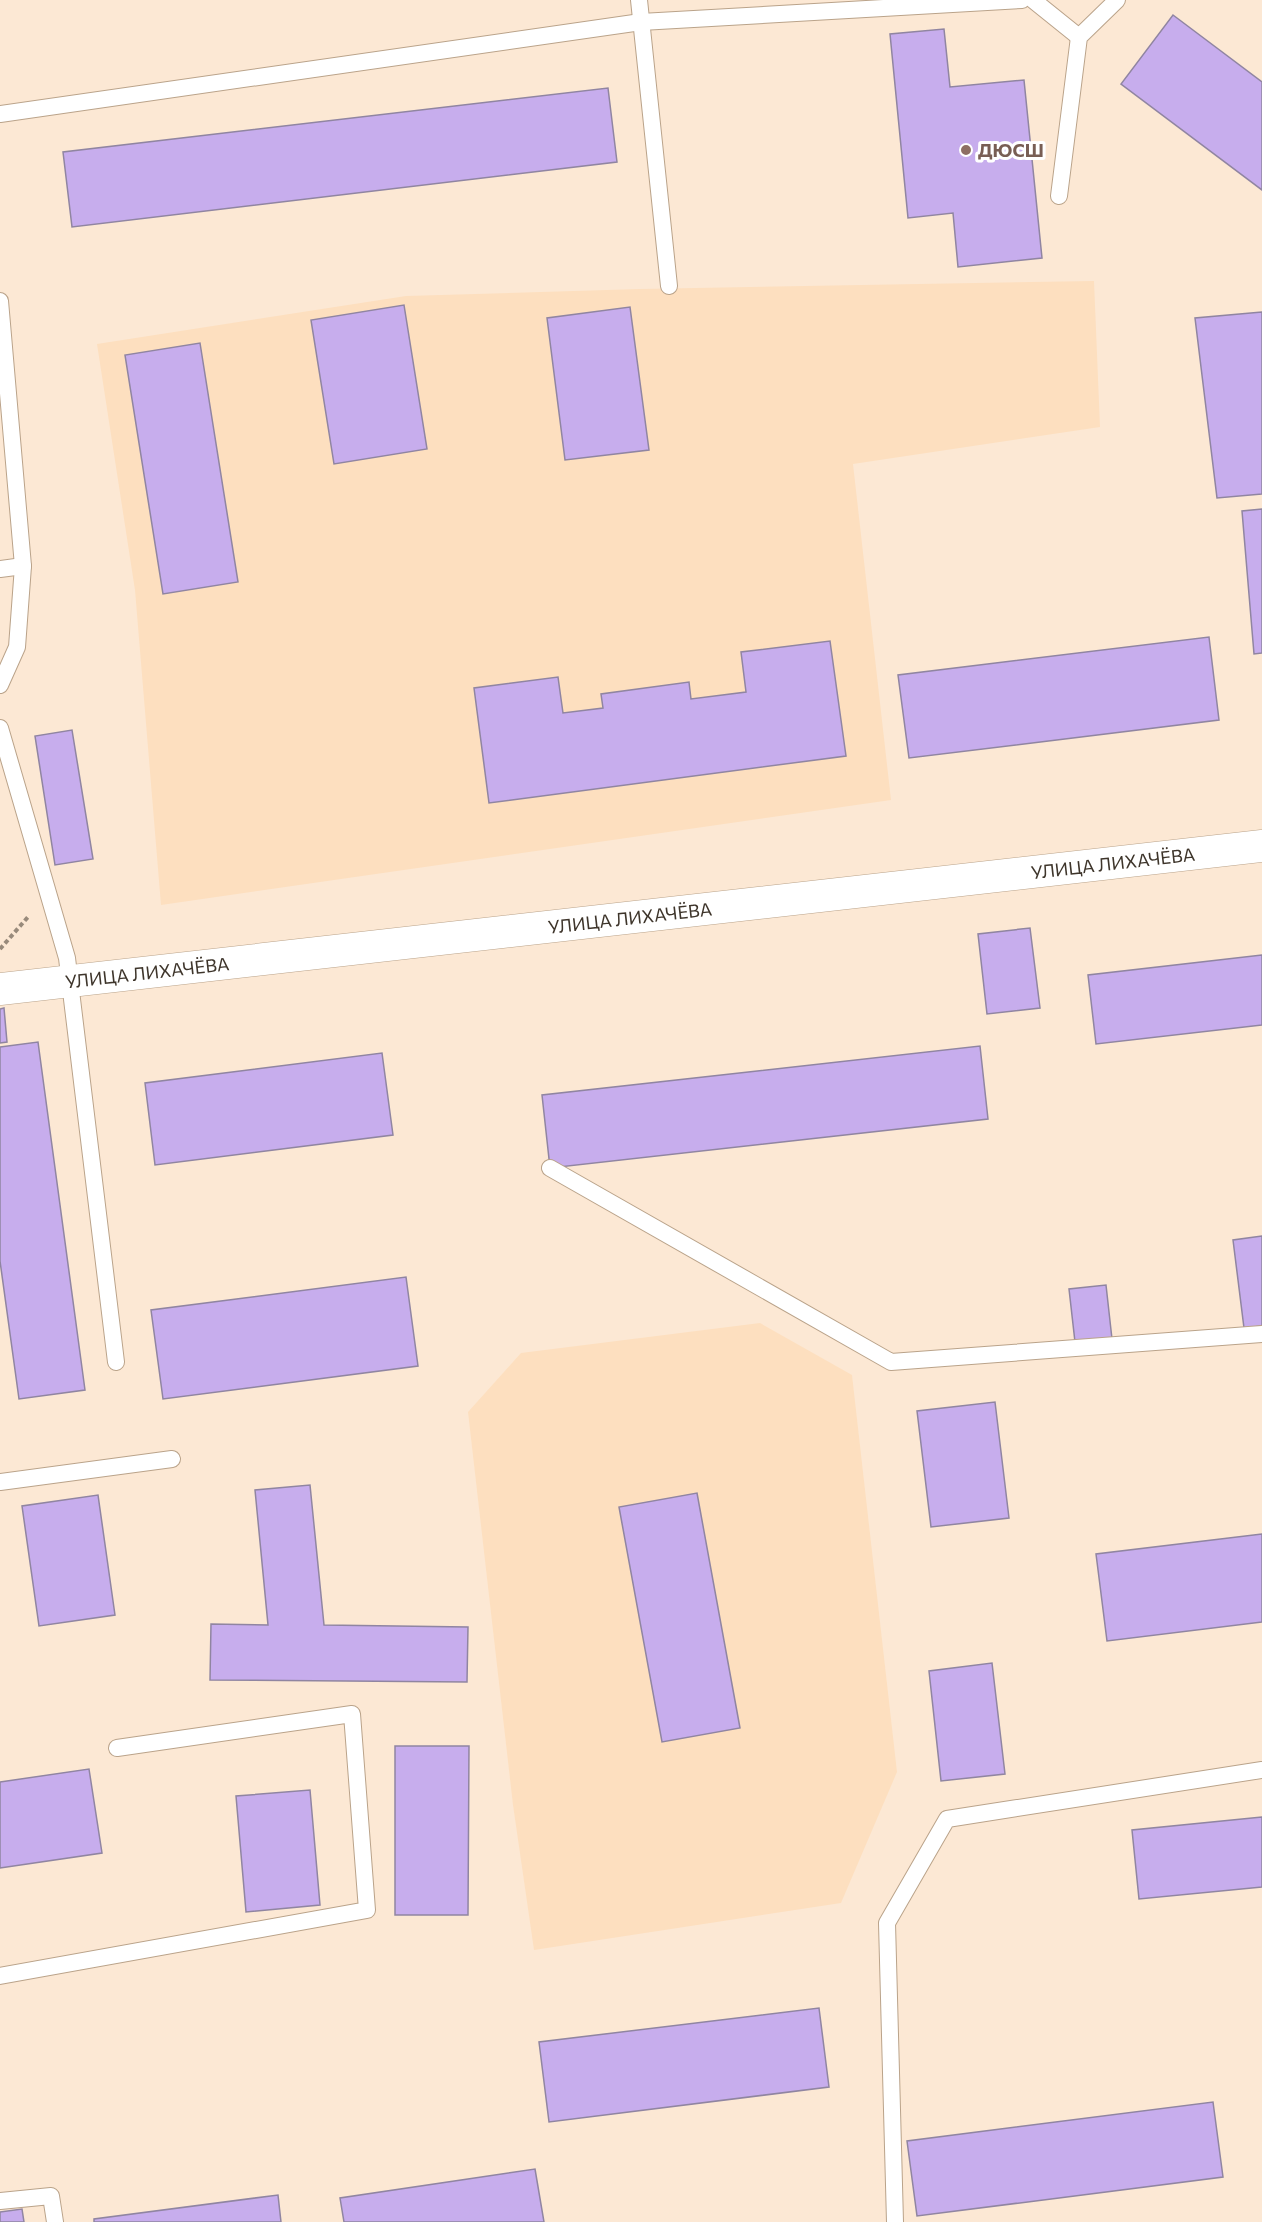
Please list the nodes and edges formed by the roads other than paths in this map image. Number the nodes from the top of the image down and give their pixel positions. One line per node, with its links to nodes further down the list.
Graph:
1 (639, 0): 5 (lane)
2 (1022, 0): 5 (lane)
3 (1033, 0): 6 (lane)
4 (1117, 0): 6 (lane)
5 (641, 22): 7 (lane); 9 (lane)
6 (1079, 37): 8 (lane)
7 (0, 114)
8 (1059, 196)
9 (669, 286)
10 (0, 301): 11 (lane)
11 (23, 566): 12 (lane); 13 (lane)
12 (0, 569)
13 (0, 685)
14 (0, 728): 16 (lane)
15 (1262, 846): 16 (street, УЛИЦА ЛИХАЧЁВА)
16 (69, 981): 17 (street, УЛИЦА ЛИХАЧЁВА); 20 (lane)
17 (0, 989)
18 (550, 1168): 19 (lane)
19 (1262, 1334)
20 (116, 1362)
21 (172, 1459): 22 (lane)
22 (0, 1482)
23 (117, 1748): 25 (lane)
24 (1262, 1770): 28 (lane)
25 (0, 1976)
26 (0, 2201): 27 (lane)
27 (54, 2222)
28 (895, 2222)

